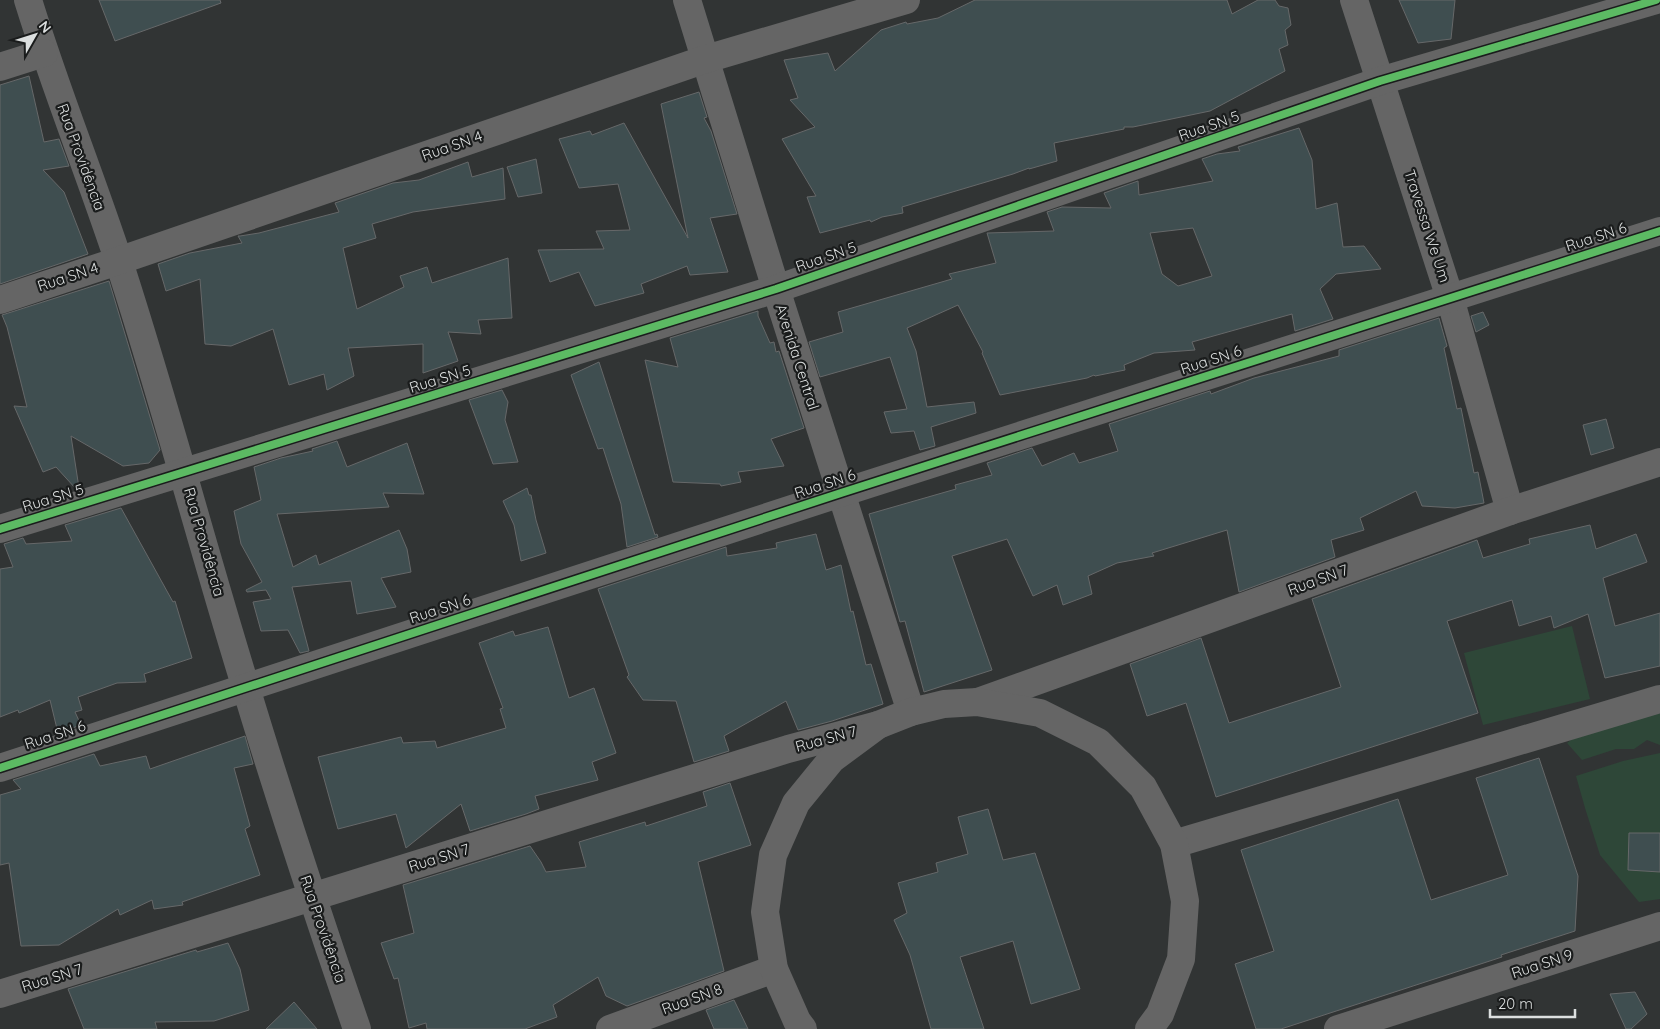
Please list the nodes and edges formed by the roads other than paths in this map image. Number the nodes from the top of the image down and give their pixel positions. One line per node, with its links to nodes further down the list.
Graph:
1 (28, 0): 6 (street, Rua Providência)
2 (687, 0): 7 (street, Avenida Central)
3 (906, 0): 7 (street, Rua SN 4)
4 (1354, 0): 9 (street, Travessa We Um)
5 (1656, 0): 9 (street, Rua SN 5)
6 (44, 53): 8 (street); 11 (street, Rua Providência)
7 (706, 58): 11 (street, Rua SN 4); 12 (street, Avenida Central)
8 (0, 67)
9 (1380, 81): 12 (street, Rua SN 5); 13 (street, Travessa We Um)
10 (1660, 231): 13 (street, Rua SN 6)
11 (118, 261): 14 (street, Rua SN 4); 16 (street, Rua Providência)
12 (776, 289): 16 (street, Rua SN 5); 17 (street, Avenida Central)
13 (1450, 298): 17 (street, Rua SN 6); 18 (street, Travessa We Um)
14 (0, 300)
15 (1660, 462): 18 (street, Rua SN 7)
16 (184, 473): 19 (street, Rua SN 5); 20 (street, Rua Providência)
17 (840, 493): 20 (street, Rua SN 6); 23 (street, Avenida Central)
18 (1510, 511): 22 (street, Rua SN 7)
19 (0, 529)
20 (245, 687): 25 (street, Rua SN 6); 27 (street, Rua Providência)
21 (1660, 699): 26 (street)
22 (977, 702): 23 (street); 26 (street)
23 (911, 712): 24 (street)
24 (878, 725): 27 (street, Rua SN 7); 29 (street)
25 (0, 768)
26 (1174, 844): 34 (street)
27 (312, 898): 30 (street, Rua SN 7); 31 (street, Rua Providência)
28 (1660, 926): 35 (street, Rua SN 9)
29 (774, 969): 32 (street, Rua SN 8); 33 (street)
30 (0, 994)
31 (357, 1029)
32 (610, 1029)
33 (803, 1029)
34 (1149, 1029)
35 (1338, 1029)

